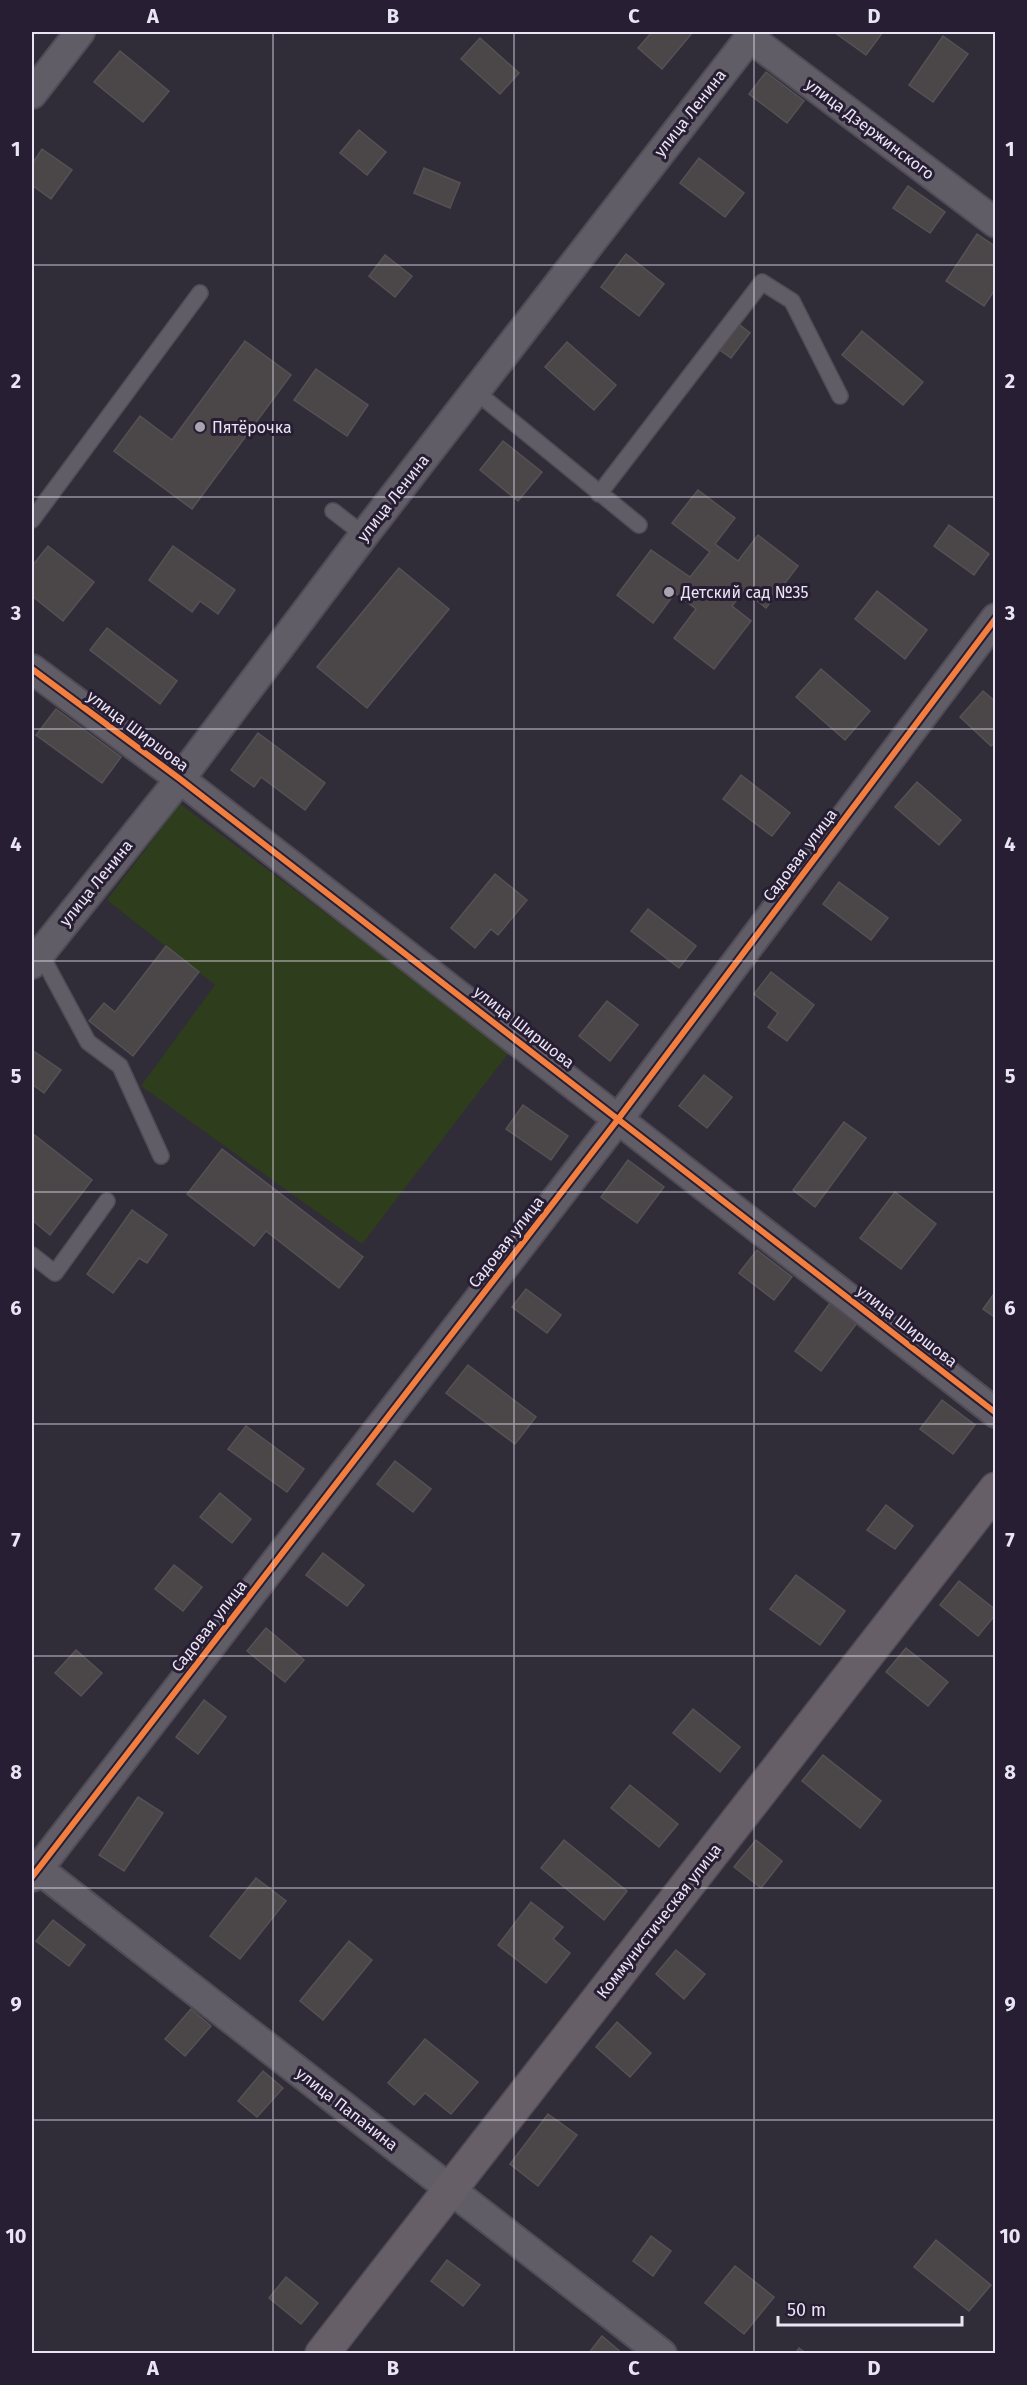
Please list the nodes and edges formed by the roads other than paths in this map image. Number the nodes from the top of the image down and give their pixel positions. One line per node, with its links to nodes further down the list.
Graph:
1 (80, 32): 3 (street)
2 (751, 32): 4 (street, улица Дзержинского); 6 (street, улица Ленина)
3 (32, 94)
4 (996, 223)
5 (200, 293): 10 (lane)
6 (475, 391): 8 (lane); 12 (street, улица Ленина)
7 (840, 396): 8 (lane)
8 (599, 494): 11 (lane)
9 (333, 511): 12 (lane)
10 (32, 520)
11 (639, 525)
12 (364, 535): 15 (street, улица Ленина)
13 (996, 618): 17 (street, Садовая улица)
14 (32, 669): 15 (street, улица Ширшова)
15 (180, 779): 16 (street, улица Ленина); 17 (street, улица Ширшова)
16 (36, 958): 18 (lane)
17 (619, 1118): 21 (street, улица Ширшова); 23 (street, Садовая улица)
18 (161, 1156)
19 (107, 1201): 20 (lane)
20 (32, 1255)
21 (996, 1413)
22 (996, 1489): 24 (street, Коммунистическая улица)
23 (34, 1870): 24 (street, улица Папанина)
24 (450, 2190): 25 (street, Коммунистическая улица); 26 (street, улица Папанина)
25 (322, 2354)
26 (662, 2354)

